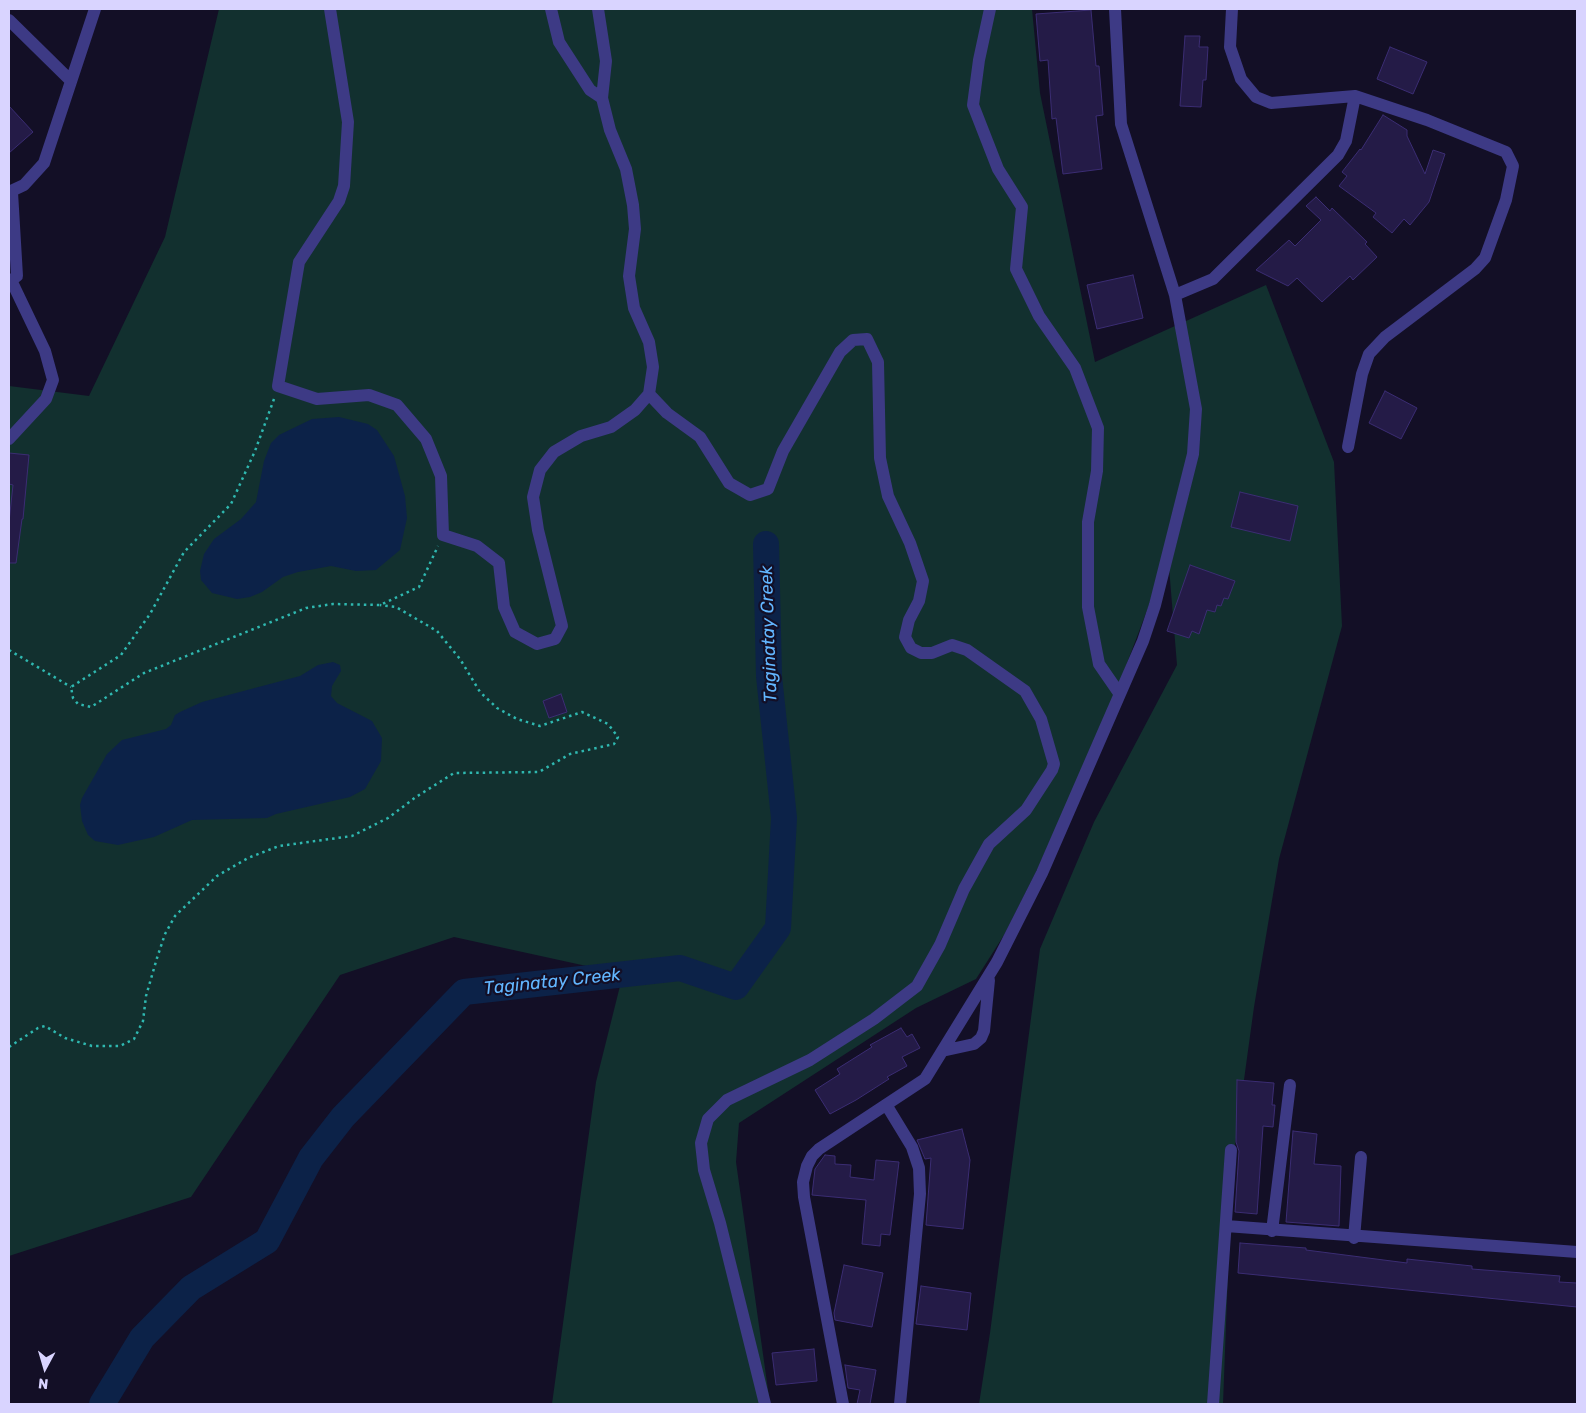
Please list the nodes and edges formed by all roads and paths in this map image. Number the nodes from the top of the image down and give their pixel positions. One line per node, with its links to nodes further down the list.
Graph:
1 (95, 9): 9 (street)
2 (330, 9): 15 (street)
3 (551, 9): 11 (street)
4 (598, 9): 11 (street)
5 (990, 9): 23 (street)
6 (1115, 9): 14 (street)
7 (1232, 9): 10 (street)
8 (9, 20): 9 (street)
9 (70, 80): 12 (street)
10 (1355, 96): 14 (street); 18 (street)
11 (602, 98): 16 (street)
12 (10, 192): 13 (street)
13 (10, 281): 17 (street)
14 (1175, 294): 23 (street)
15 (278, 386): 19 (street); 22 (path)
16 (648, 394): 19 (street); 35 (street)
17 (9, 439)
18 (1348, 447)
19 (444, 535): 20 (path)
20 (380, 605): 22 (path); 25 (path)
21 (9, 650): 22 (path)
22 (71, 687)
23 (1120, 693): 24 (street)
24 (990, 976): 26 (street); 26 (street)
25 (9, 1047)
26 (942, 1051): 28 (street)
27 (1290, 1085): 32 (street)
28 (888, 1106): 36 (street); 37 (street)
29 (1231, 1150): 31 (street)
30 (1361, 1157): 33 (street)
31 (1226, 1226): 32 (street); 38 (street)
32 (1272, 1231): 33 (street)
33 (1354, 1238): 34 (street)
34 (1577, 1252)
35 (765, 1404)
36 (843, 1404)
37 (900, 1404)
38 (1213, 1404)

